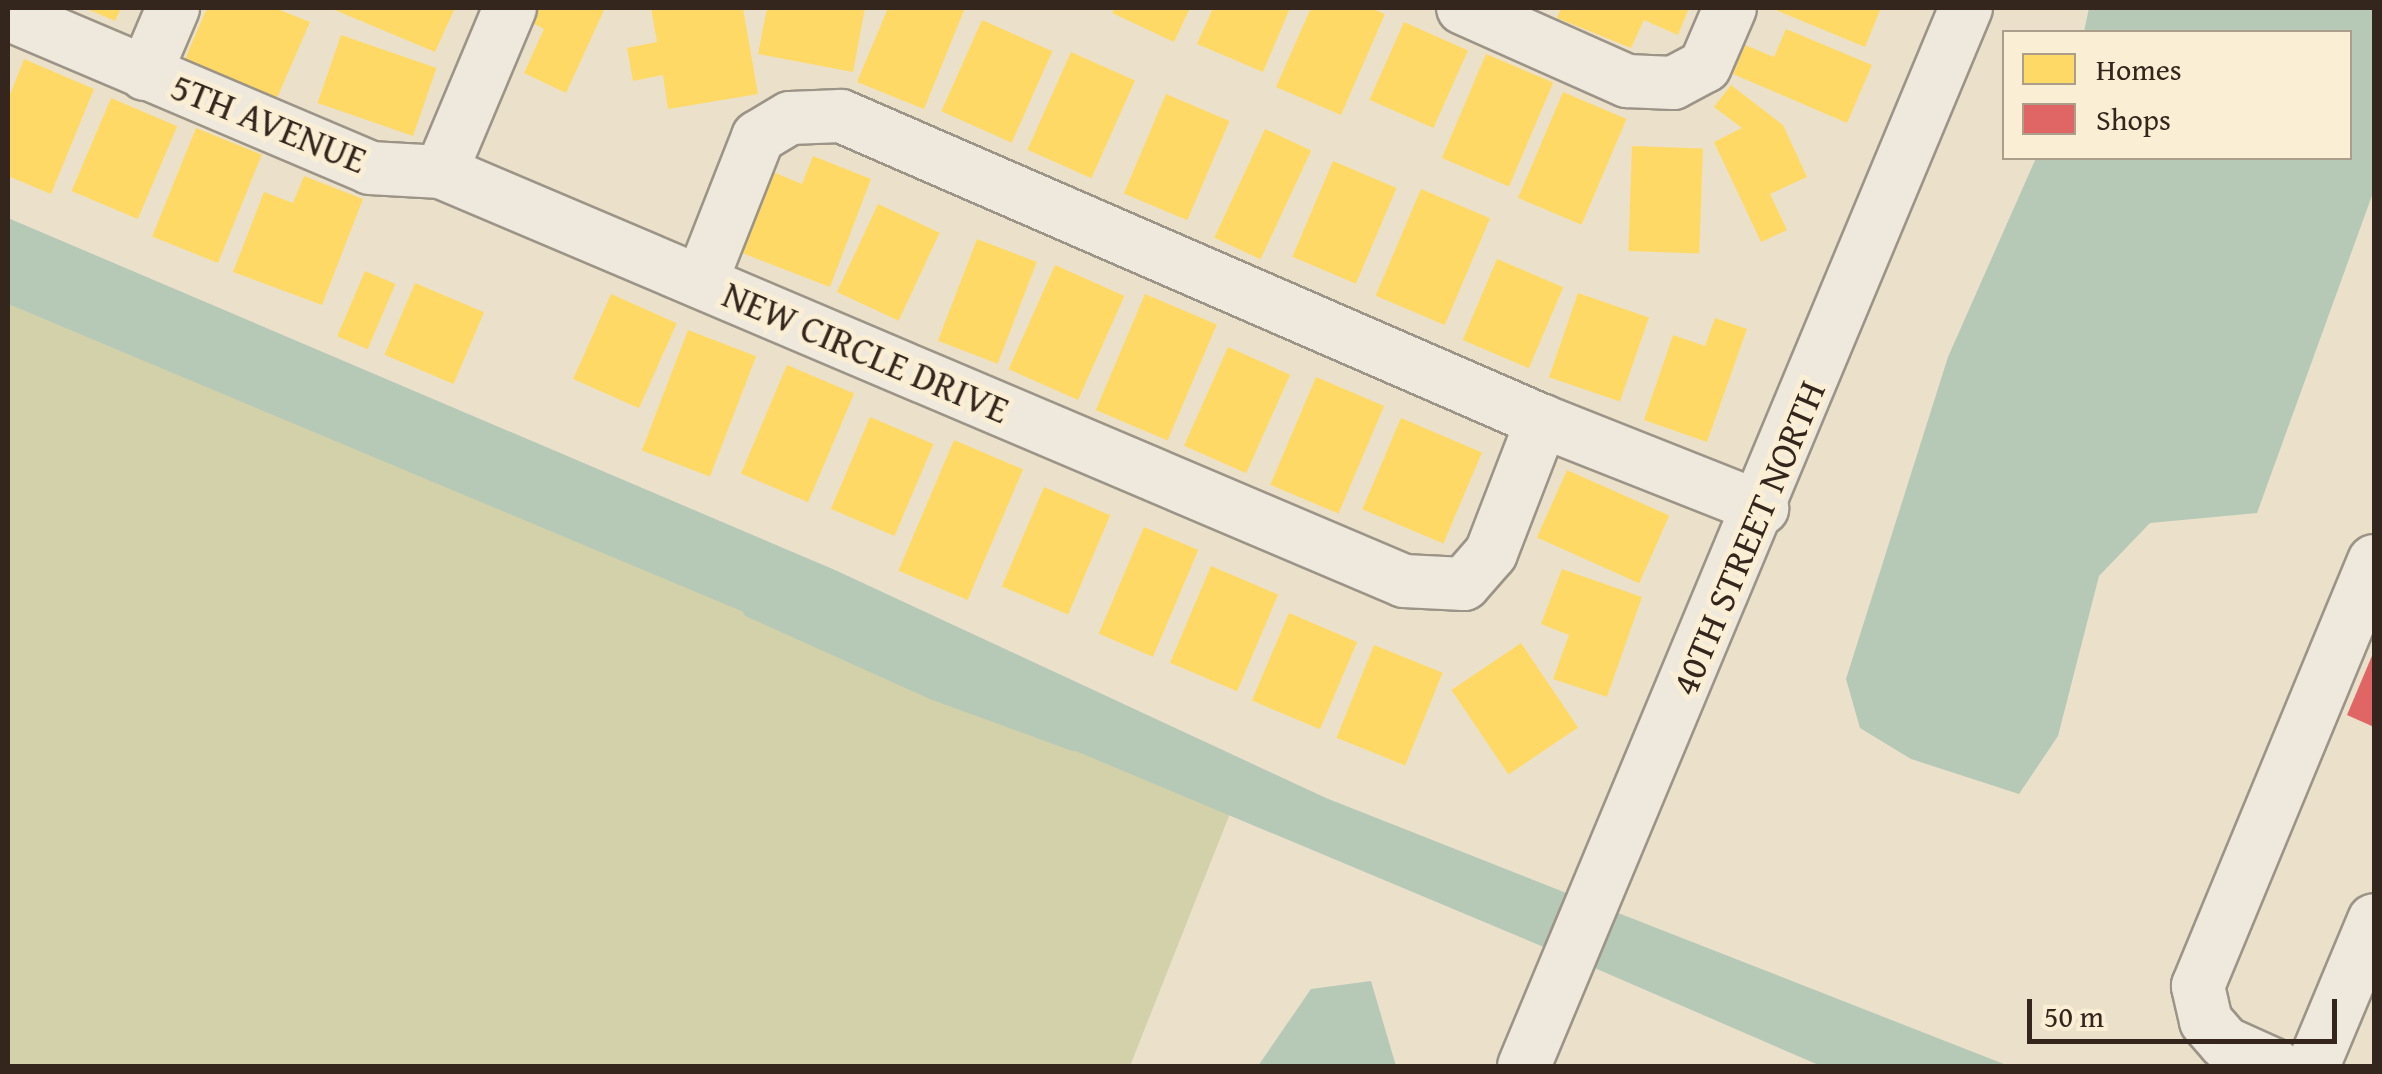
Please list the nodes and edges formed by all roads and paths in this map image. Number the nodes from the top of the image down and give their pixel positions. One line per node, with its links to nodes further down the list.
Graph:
1 (173, 8): 7 (street)
2 (510, 8): 8 (street)
3 (1463, 8): 4 (street)
4 (1730, 8)
5 (1966, 8): 11 (street, 40TH STREET NORTH)
6 (8, 14): 7 (street, 5TH AVENUE)
7 (145, 74): 8 (street, 5TH AVENUE)
8 (441, 172): 9 (street, 5TH AVENUE)
9 (701, 282): 10 (street, NEW CIRCLE DRIVE); 10 (street, NEW CIRCLE DRIVE)
10 (1542, 421): 11 (street, NEW CIRCLE DRIVE)
11 (1762, 508): 14 (street, 40TH STREET NORTH)
12 (2374, 560): 15 (street)
13 (2374, 920): 16 (street)
14 (1524, 1066)
15 (2276, 1066)
16 (2313, 1066)

